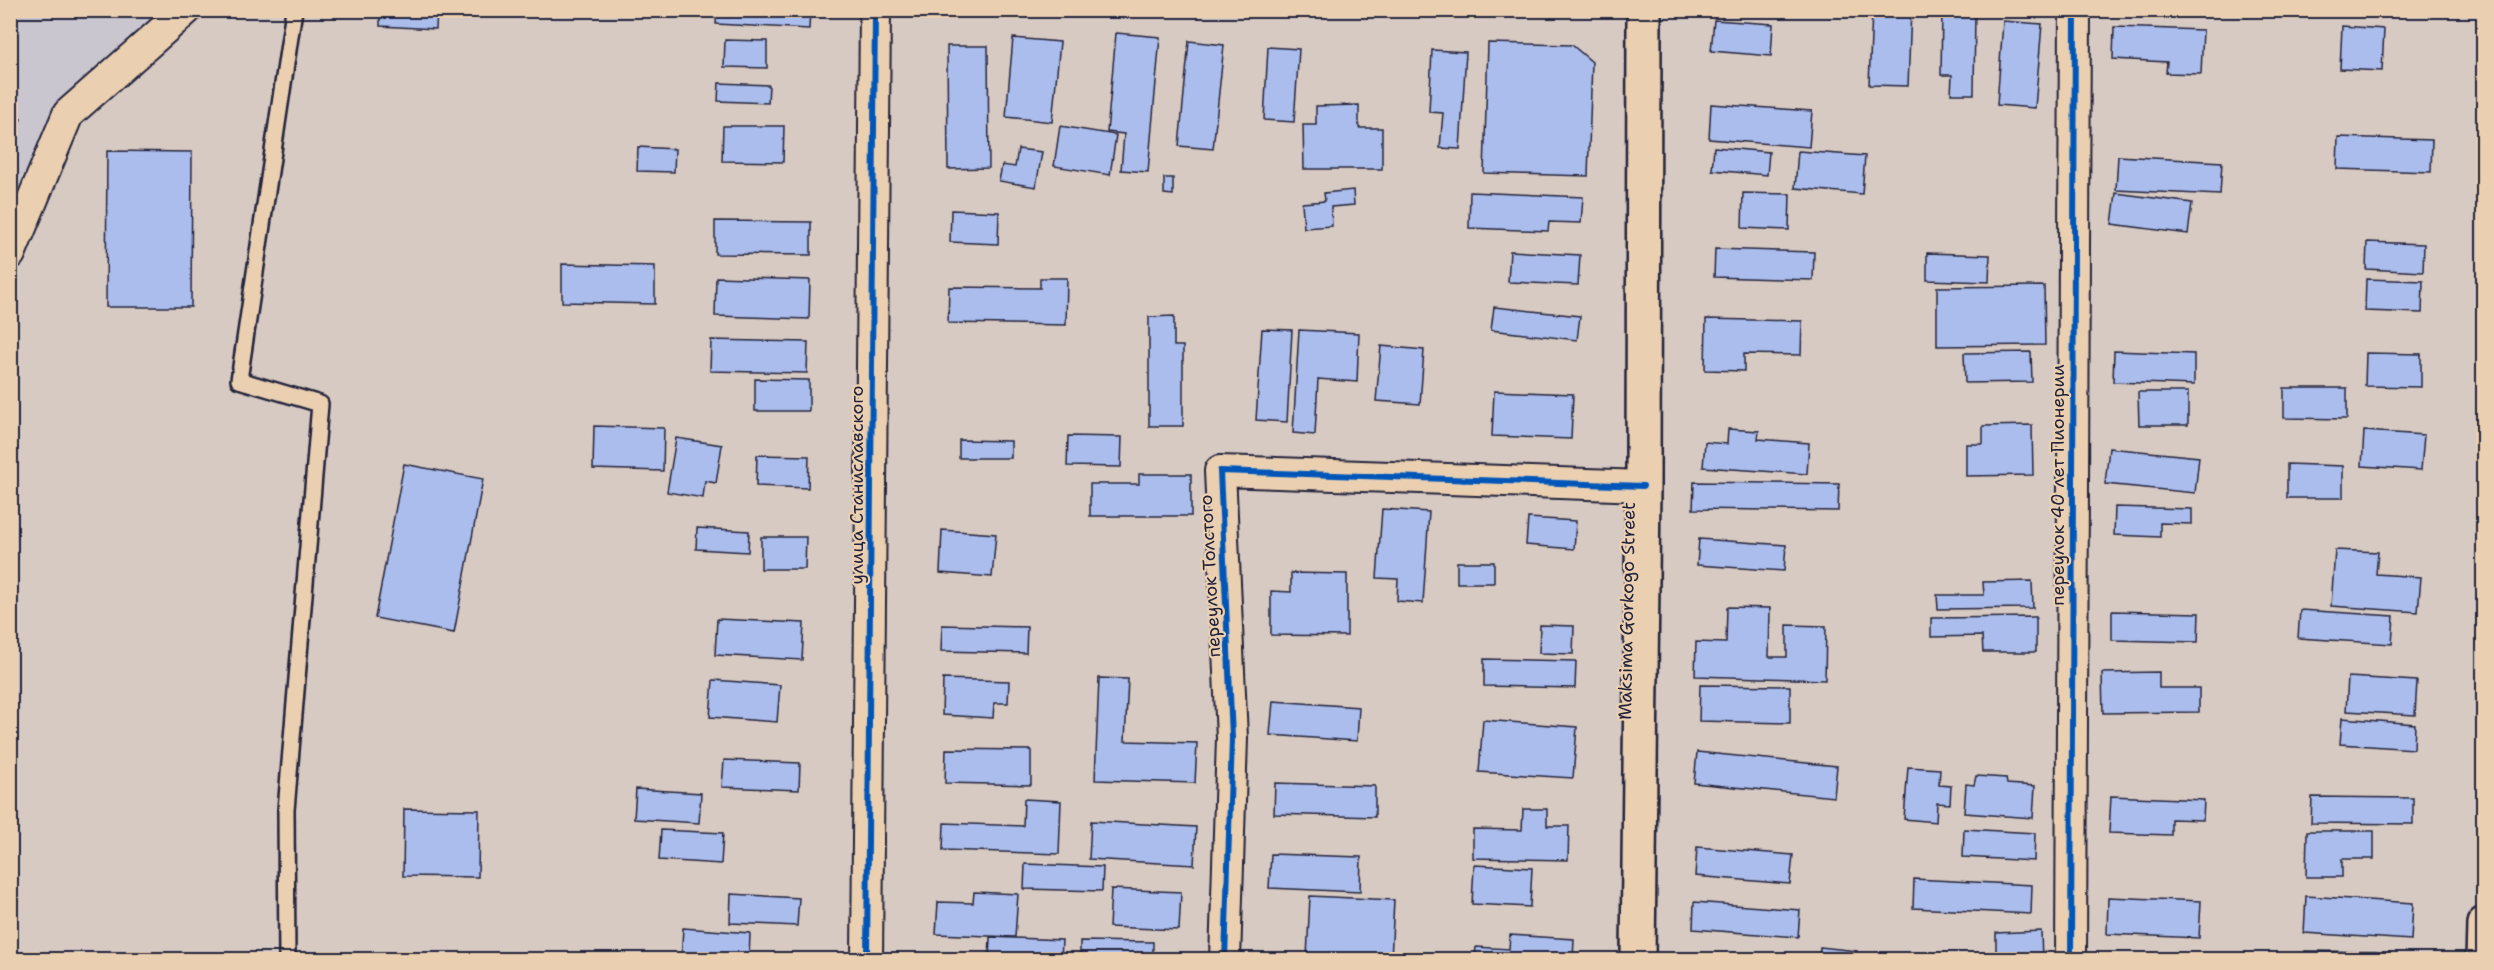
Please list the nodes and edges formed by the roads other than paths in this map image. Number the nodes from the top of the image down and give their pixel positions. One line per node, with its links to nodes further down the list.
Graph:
1 (186, 10): 6 (street)
2 (294, 10): 9 (lane)
3 (875, 10): 10 (street, улица Станиславского)
4 (1644, 10): 7 (main road, Maksima Gorkogo Street)
5 (2075, 10): 13 (street, переулок 40 лет Пионерии)
6 (10, 254)
7 (1643, 486): 11 (street, переулок Толстого); 12 (main road, Maksima Gorkogo Street)
8 (2484, 924): 14 (main road)
9 (287, 960)
10 (867, 960)
11 (1225, 960)
12 (1638, 960)
13 (2071, 960)
14 (2483, 960)

